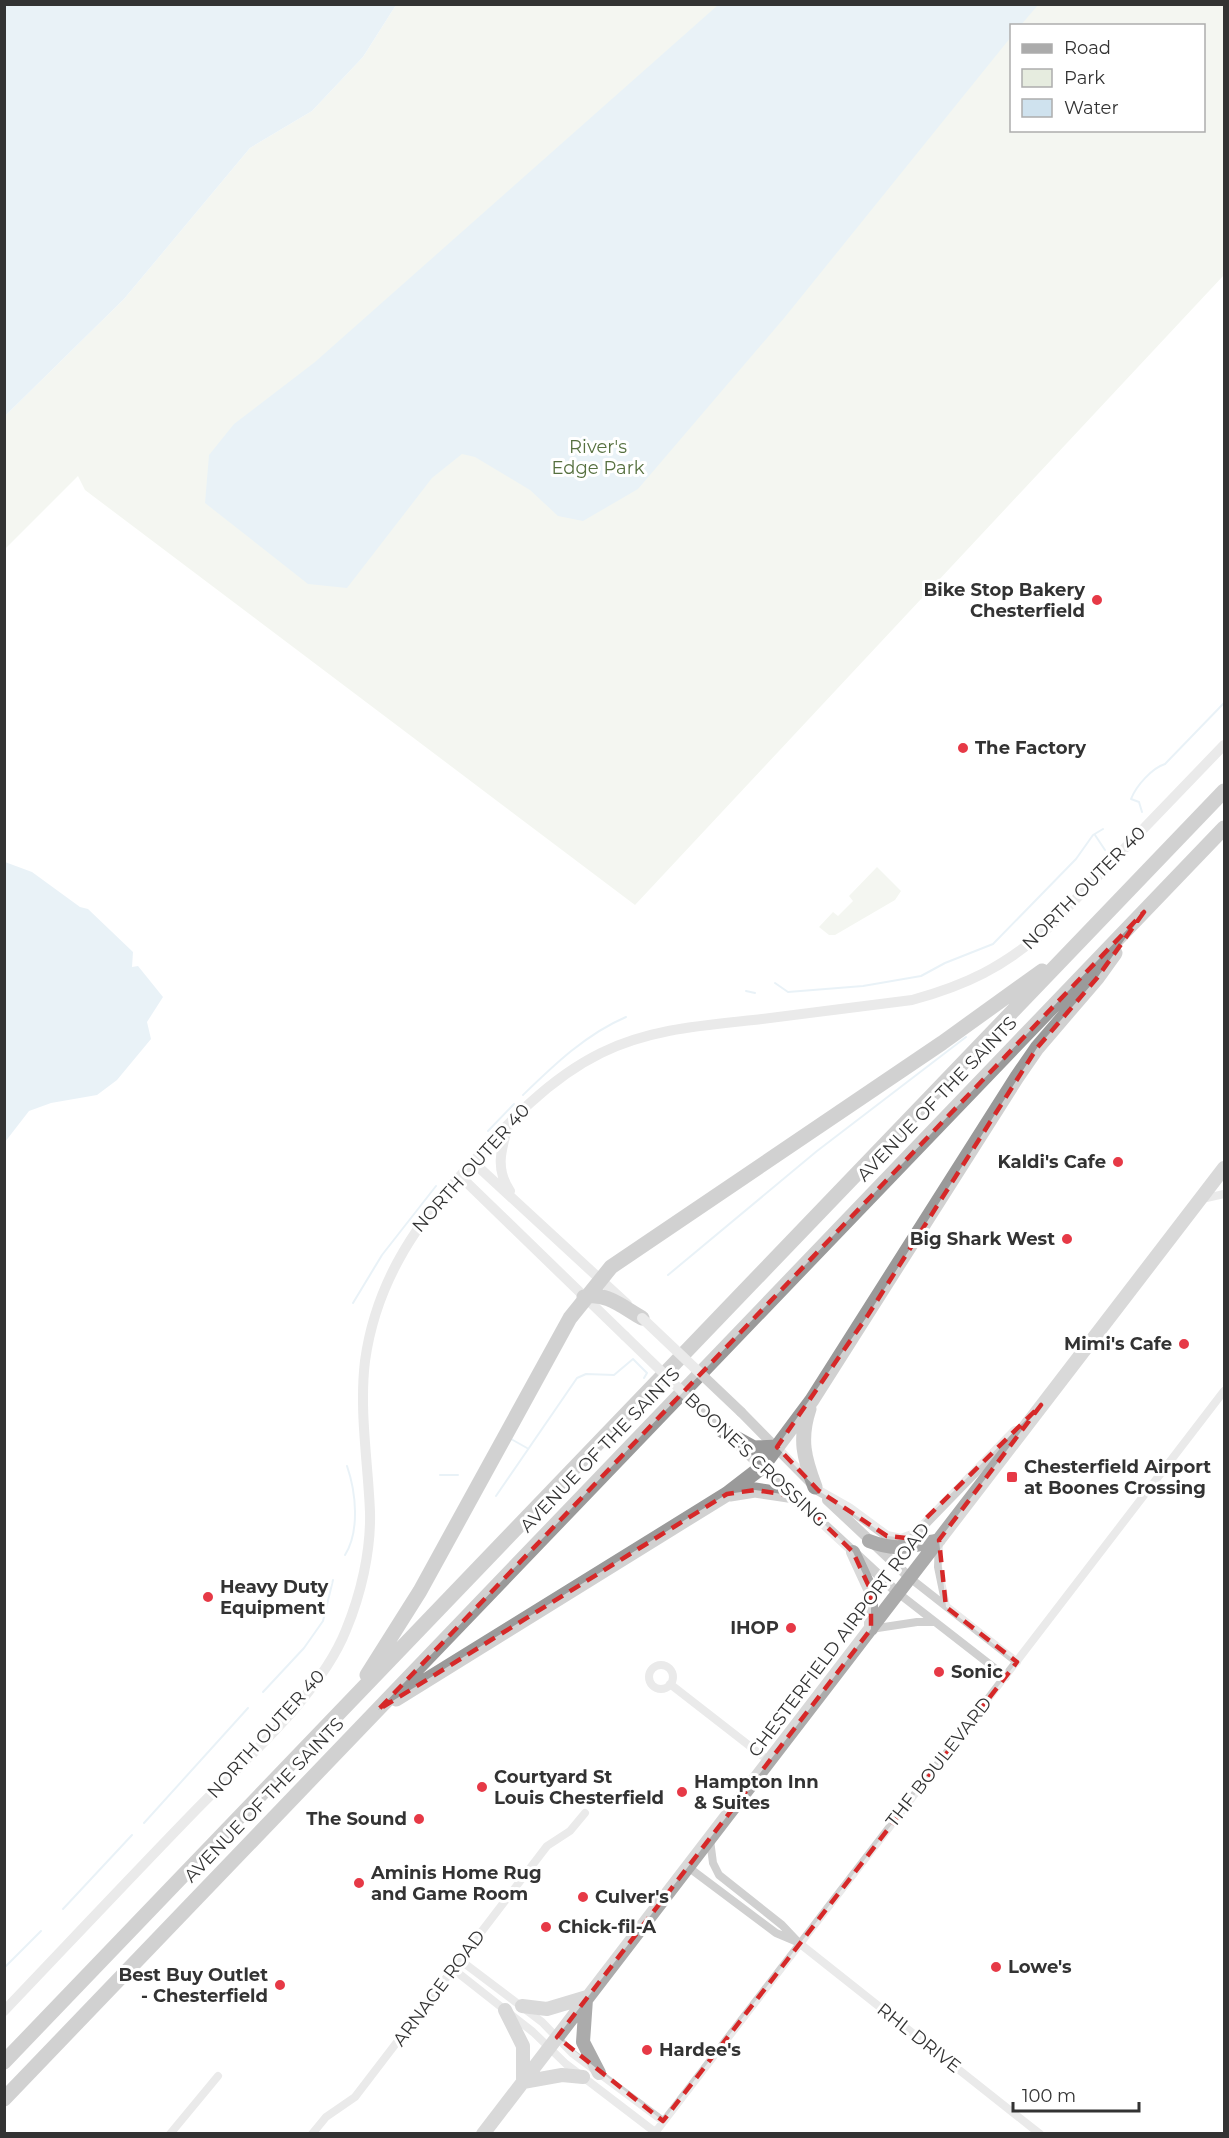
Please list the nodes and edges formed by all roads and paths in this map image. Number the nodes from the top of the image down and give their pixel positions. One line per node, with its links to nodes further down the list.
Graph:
1 (1224, 745): 6 (street, NORTH OUTER 40)
2 (1224, 791): 5 (highway, AVENUE OF THE SAINTS)
3 (1224, 828): 4 (highway, AVENUE OF THE SAINTS)
4 (1144, 912): 17 (highway); 37 (highway, AVENUE OF THE SAINTS)
5 (1071, 950): 13 (highway); 36 (highway, AVENUE OF THE SAINTS)
6 (508, 1124): 7 (street, NORTH OUTER 40); 12 (street)
7 (473, 1162): 9 (street, NORTH OUTER 40); 12 (street, BOONE'S CROSSING)
8 (1224, 1168): 11 (main road, CHESTERFIELD AIRPORT ROAD)
9 (460, 1176): 14 (street, BOONE'S CROSSING); 48 (street, NORTH OUTER 40)
10 (1224, 1194): 11 (street)
11 (1202, 1199): 18 (main road, CHESTERFIELD AIRPORT ROAD)
12 (519, 1203): 13 (street, BOONE'S CROSSING)
13 (600, 1278): 14 (highway); 15 (street, BOONE'S CROSSING)
14 (584, 1298): 15 (highway); 19 (street, BOONE'S CROSSING, bridge); 36 (highway)
15 (642, 1318): 20 (street, BOONE'S CROSSING, bridge)
16 (1224, 1391): 33 (street, THF BOULEVARD)
17 (812, 1400): 20 (highway); 22 (highway)
18 (1041, 1406): 22 (street); 26 (main road, CHESTERFIELD AIRPORT ROAD)
19 (723, 1431): 20 (highway); 21 (street, BOONE'S CROSSING)
20 (777, 1447): 21 (highway); 22 (street, BOONE'S CROSSING)
21 (762, 1467): 23 (highway); 24 (street, BOONE'S CROSSING)
22 (817, 1489): 25 (street, BOONE'S CROSSING)
23 (727, 1494): 24 (highway); 37 (highway)
24 (795, 1496): 27 (street, BOONE'S CROSSING)
25 (869, 1540): 26 (main road); 28 (street, BOONE'S CROSSING)
26 (939, 1540): 28 (main road, CHESTERFIELD AIRPORT ROAD); 30 (street)
27 (853, 1552): 29 (street, BOONE'S CROSSING); 32 (main road)
28 (910, 1578): 29 (main road, CHESTERFIELD AIRPORT ROAD); 30 (street)
29 (898, 1593): 31 (street); 32 (main road, CHESTERFIELD AIRPORT ROAD)
30 (946, 1607): 33 (street)
31 (933, 1622): 32 (street); 34 (street)
32 (871, 1629): 38 (main road, CHESTERFIELD AIRPORT ROAD)
33 (1017, 1662): 34 (street, THF BOULEVARD)
34 (1006, 1677): 42 (street, THF BOULEVARD)
35 (670, 1684): 38 (street)
36 (350, 1703): 50 (highway, AVENUE OF THE SAINTS)
37 (378, 1710): 55 (highway, AVENUE OF THE SAINTS)
38 (770, 1761): 40 (main road, CHESTERFIELD AIRPORT ROAD)
39 (585, 1813): 43 (street, ARNAGE ROAD)
40 (710, 1838): 41 (main road, CHESTERFIELD AIRPORT ROAD); 42 (street, RHL DRIVE)
41 (688, 1867): 42 (street, RHL DRIVE); 45 (main road, CHESTERFIELD AIRPORT ROAD)
42 (799, 1943): 56 (street, THF BOULEVARD); 61 (street, RHL DRIVE)
43 (460, 1960): 44 (street, ARNAGE ROAD); 46 (street)
44 (453, 1969): 47 (street); 58 (street, ARNAGE ROAD)
45 (587, 1997): 46 (main road); 49 (main road, CHESTERFIELD AIRPORT ROAD); 51 (main road)
46 (522, 2006): 49 (street)
47 (505, 2010): 49 (street); 54 (main road)
48 (4, 2011)
49 (553, 2042): 51 (street); 53 (street); 54 (main road, CHESTERFIELD AIRPORT ROAD)
50 (4, 2062)
51 (599, 2073): 56 (street)
52 (218, 2076): 57 (street)
53 (583, 2077): 54 (main road); 60 (street)
54 (523, 2082): 59 (main road, CHESTERFIELD AIRPORT ROAD)
55 (4, 2099)
56 (663, 2121): 60 (street, THF BOULEVARD)
57 (170, 2133)
58 (312, 2133)
59 (483, 2133)
60 (654, 2133)
61 (1040, 2133)

